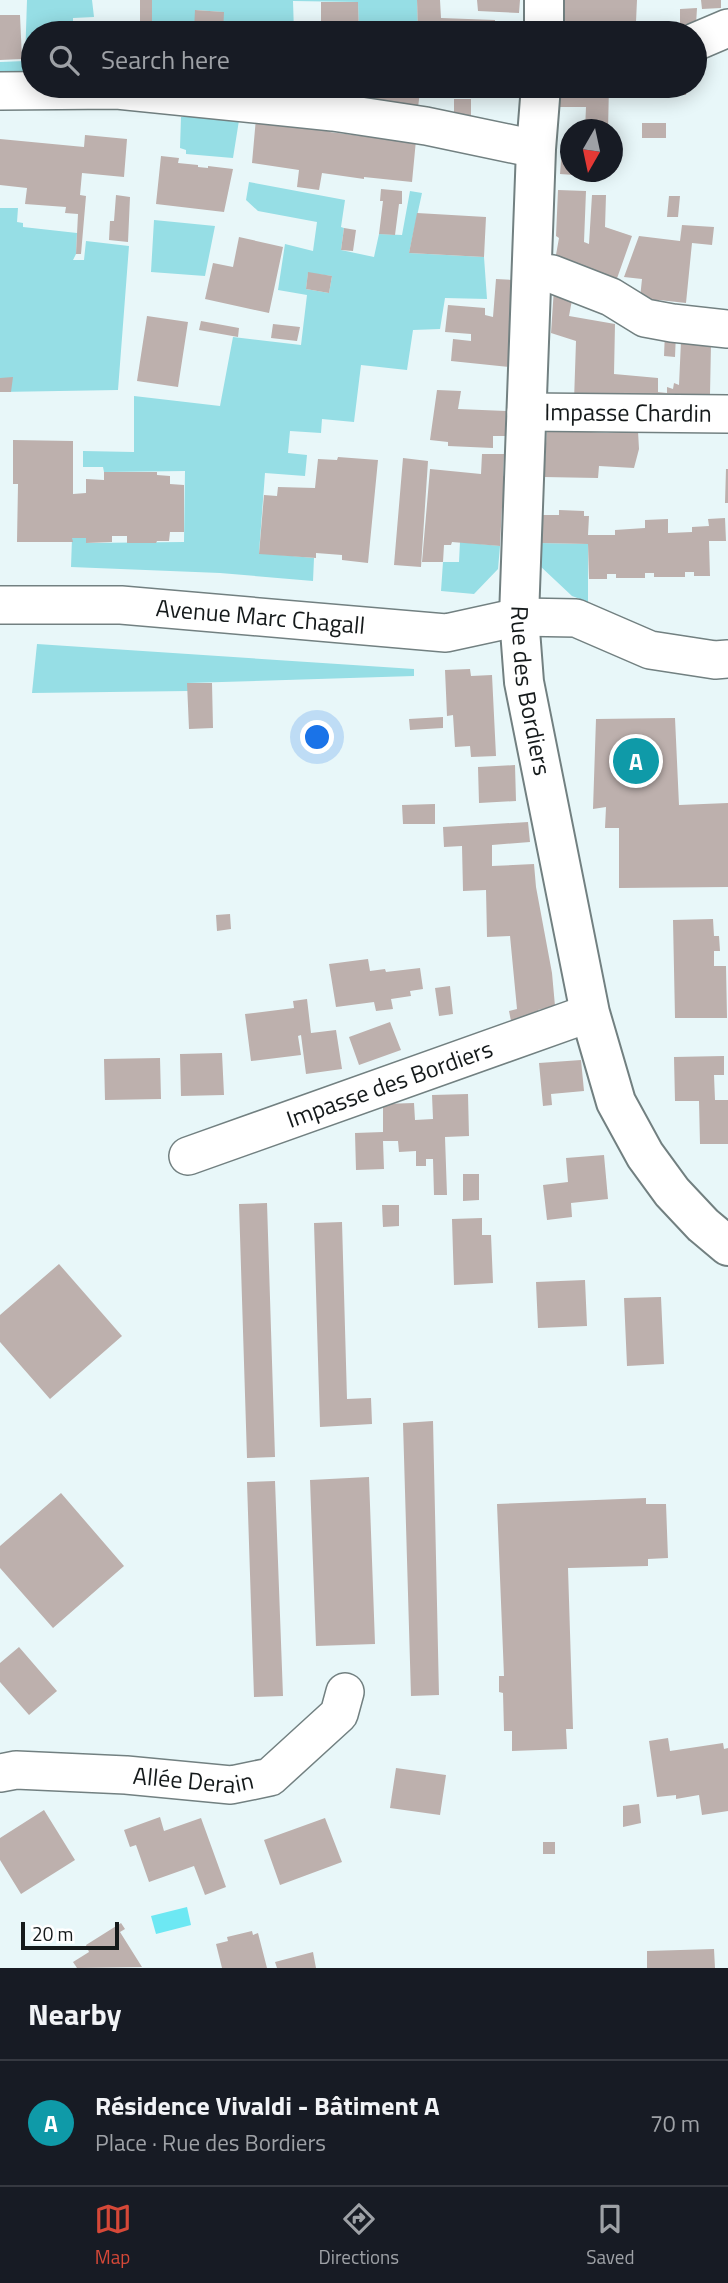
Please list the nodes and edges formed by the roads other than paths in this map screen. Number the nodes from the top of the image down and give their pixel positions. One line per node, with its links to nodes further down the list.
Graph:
1 (544, 0): 2 (street)
2 (544, 21)
3 (728, 28): 4 (street)
4 (707, 37)
5 (0, 91): 6 (street)
6 (21, 91)
7 (196, 98): 9 (street)
8 (540, 98): 9 (street, Rue des Bordiers)
9 (536, 149): 10 (street, Rue des Bordiers)
10 (533, 272): 11 (street); 12 (street, Rue des Bordiers)
11 (728, 329)
12 (526, 412): 13 (street, Impasse Chardin); 15 (street, Rue des Bordiers)
13 (728, 414)
14 (0, 605): 15 (street, Avenue Marc Chagall)
15 (519, 617): 16 (street, Avenue Marc Chagall); 17 (street, Rue des Bordiers)
16 (728, 659)
17 (590, 1013): 18 (street, Impasse des Bordiers); 19 (street, Rue des Bordiers)
18 (188, 1156)
19 (728, 1246)
20 (345, 1692): 21 (street, Allée Derain)
21 (0, 1773)

